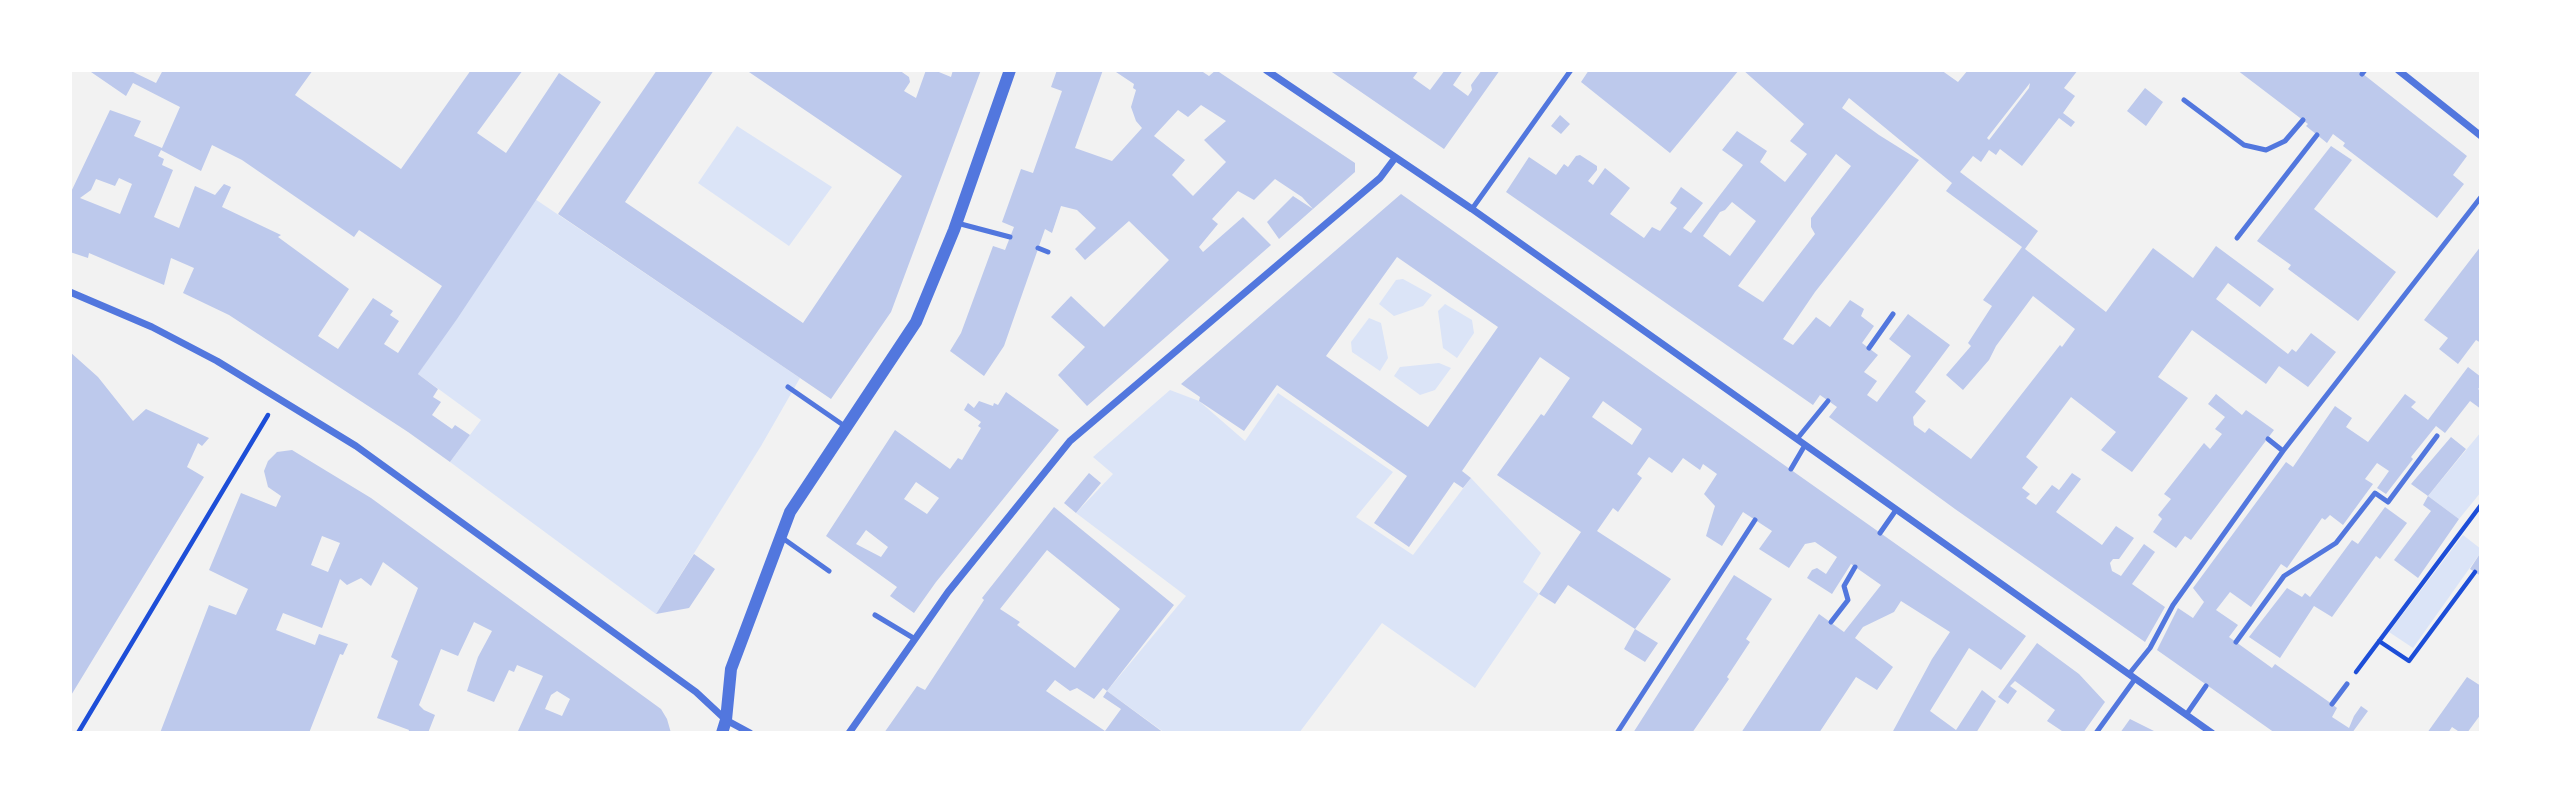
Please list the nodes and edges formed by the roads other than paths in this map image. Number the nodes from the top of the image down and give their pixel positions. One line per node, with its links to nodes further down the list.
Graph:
1 (1010, 70): 12 (street)
2 (1266, 70): 9 (street)
3 (1571, 70): 11 (lane)
4 (2398, 70): 8 (street)
5 (2184, 100): 6 (lane)
6 (2304, 120)
7 (2317, 135): 14 (lane)
8 (2481, 136)
9 (1395, 158): 11 (street); 37 (street)
10 (2481, 197): 27 (lane)
11 (1472, 209): 24 (street)
12 (957, 223): 13 (lane); 22 (street)
13 (1010, 237)
14 (2237, 238)
15 (1038, 248): 16 (lane)
16 (1048, 252)
17 (70, 292): 44 (street)
18 (1893, 314): 19 (lane)
19 (1869, 348)
20 (788, 387): 22 (lane)
21 (1828, 401): 24 (lane)
22 (846, 427): 32 (street)
23 (2437, 436): 38 (lane)
24 (1797, 439): 26 (street)
25 (2268, 439): 27 (lane)
26 (1805, 445): 28 (lane); 29 (street)
27 (2283, 451): 39 (lane)
28 (1790, 469)
29 (1896, 510): 31 (lane); 39 (street)
30 (1755, 520): 47 (lane)
31 (1880, 533)
32 (781, 536): 34 (lane); 44 (street)
33 (1855, 567): 36 (lane)
34 (830, 571)
35 (875, 615): 37 (lane)
36 (1831, 622)
37 (915, 639): 46 (street)
38 (2236, 642)
39 (2132, 676): 43 (street); 48 (lane)
40 (2347, 684): 42 (lane)
41 (2206, 686): 43 (lane)
42 (2332, 704)
43 (2186, 715): 49 (street)
44 (724, 727): 45 (street)
45 (750, 733)
46 (849, 733)
47 (1617, 733)
48 (2096, 733)
49 (2212, 733)

